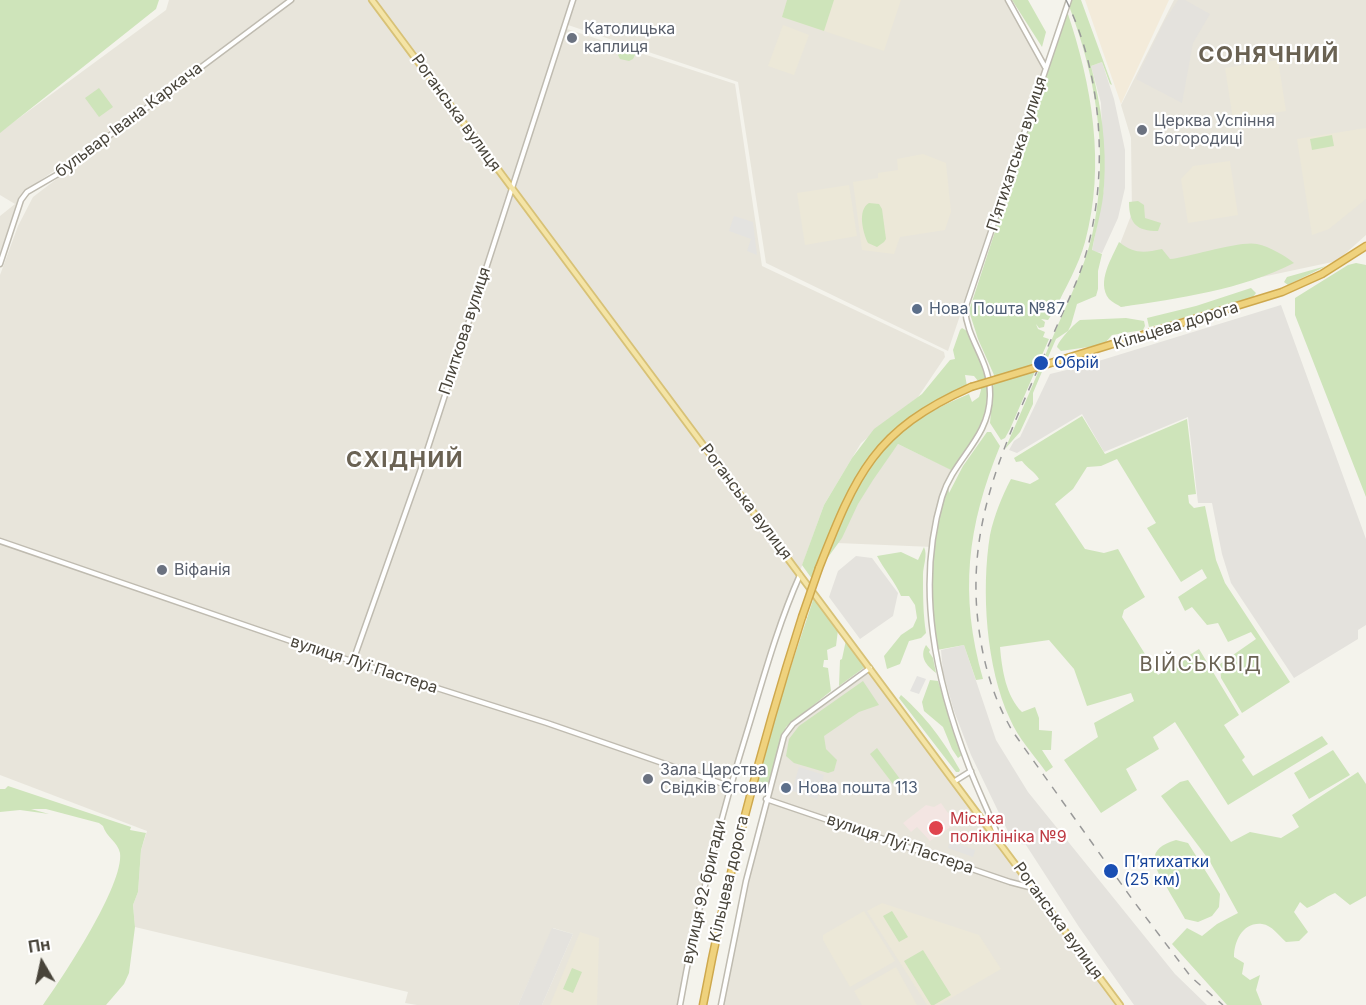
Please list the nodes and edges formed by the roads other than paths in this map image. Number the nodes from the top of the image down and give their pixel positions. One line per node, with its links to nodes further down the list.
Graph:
1 (291, 0): 9 (street, бульвар Івана Каркача)
2 (372, 0): 7 (main road, Роганська вулиця)
3 (573, 0): 7 (street, Плиткова вулиця)
4 (1008, 0): 6 (street)
5 (1069, 0): 6 (street, П’ятихатська вулиця)
6 (1045, 68): 14 (street, П’ятихатська вулиця)
7 (511, 188): 11 (main road, Роганська вулиця); 12 (street, Плиткова вулиця)
8 (1366, 246): 21 (highway, Кільцева дорога, bridge)
9 (0, 264)
10 (0, 541): 12 (street, вулиця Луї Пастера)
11 (800, 575): 13 (main road, Роганська вулиця); 16 (street, вулиця 92 бригади)
12 (353, 661): 16 (street, вулиця Луї Пастера)
13 (870, 668): 15 (main road, Роганська вулиця); 17 (street)
14 (970, 771): 15 (street); 18 (street)
15 (955, 781): 18 (main road, Роганська вулиця)
16 (729, 786): 20 (street, вулиця 92 бригади)
17 (766, 799): 19 (street, вулиця Луї Пастера); 22 (street)
18 (1001, 843): 19 (main road, Роганська вулиця)
19 (1034, 888): 23 (main road, Роганська вулиця)
20 (680, 1005)
21 (703, 1005)
22 (721, 1005)
23 (1120, 1005)

